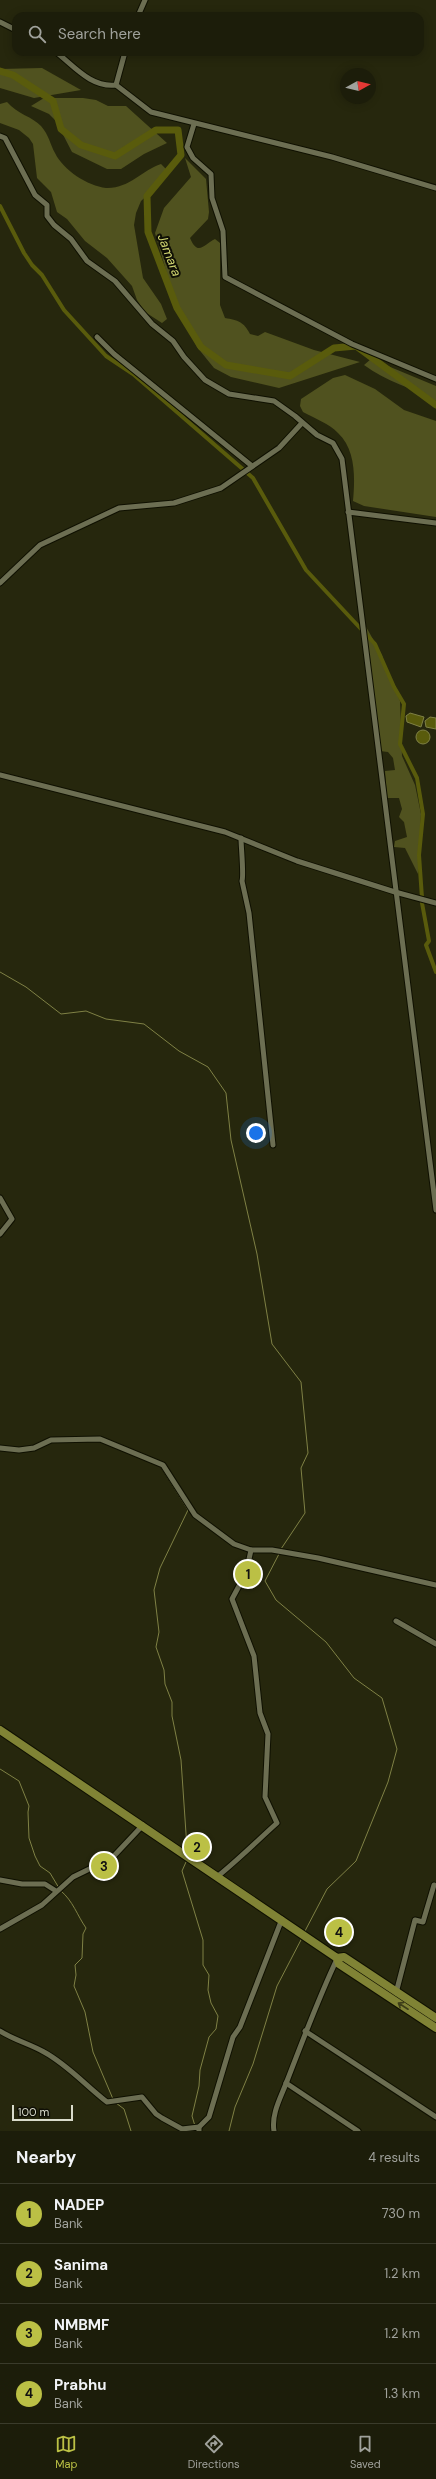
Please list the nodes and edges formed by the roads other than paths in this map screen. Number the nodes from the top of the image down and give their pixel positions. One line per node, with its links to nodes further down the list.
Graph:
1 (145, 0): 2 (street)
2 (140, 12)
3 (0, 22): 4 (street)
4 (12, 28)
5 (61, 56): 7 (street)
6 (124, 56): 7 (street)
7 (116, 85): 8 (street)
8 (194, 124): 10 (street); 12 (street)
9 (0, 136): 13 (street)
10 (436, 188)
11 (97, 337): 14 (street)
12 (436, 379)
13 (302, 423): 14 (street); 15 (street)
14 (252, 466): 17 (street)
15 (348, 512): 16 (street); 20 (street)
16 (436, 523)
17 (0, 583)
18 (0, 775): 19 (street)
19 (241, 838): 20 (street); 22 (street)
20 (395, 892): 21 (street); 24 (street)
21 (436, 903)
22 (273, 1145)
23 (0, 1198): 25 (street)
24 (436, 1210)
25 (0, 1234)
26 (0, 1448): 27 (street)
27 (250, 1550): 28 (street); 33 (street)
28 (436, 1585)
29 (396, 1621): 30 (street)
30 (436, 1644)
31 (0, 1730): 32 (main road)
32 (143, 1825): 33 (main road); 36 (street)
33 (218, 1876): 37 (main road)
34 (0, 1880): 36 (street)
35 (434, 1885): 40 (street)
36 (58, 1889): 38 (street)
37 (282, 1919): 39 (main road); 47 (street)
38 (0, 1929)
39 (337, 1958): 40 (main road); 42 (main road, one-way to 39); 44 (street)
40 (396, 1993): 41 (main road)
41 (436, 2018)
42 (436, 2028)
43 (0, 2031): 47 (street)
44 (305, 2031): 45 (street); 46 (street)
45 (286, 2084): 48 (street); 49 (street)
46 (436, 2117)
47 (196, 2128)
48 (274, 2131)
49 (358, 2131)

